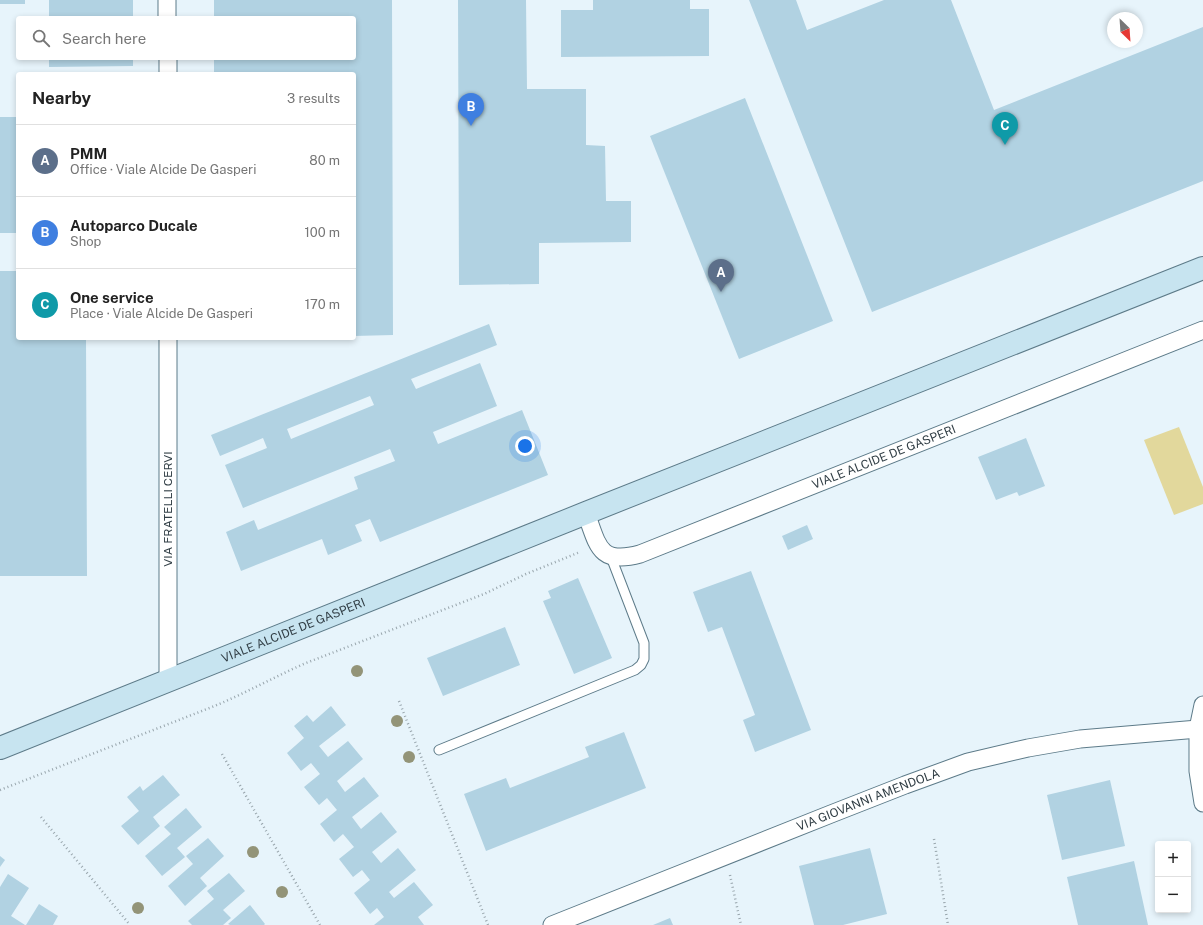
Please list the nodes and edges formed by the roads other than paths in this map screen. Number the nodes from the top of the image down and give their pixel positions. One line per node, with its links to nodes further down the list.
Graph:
1 (168, 0): 2 (street)
2 (168, 16)
3 (168, 60): 4 (street)
4 (168, 72)
5 (1203, 268): 8 (street, VIALE ALCIDE DE GASPERI)
6 (1203, 330): 9 (street, VIALE ALCIDE DE GASPERI)
7 (168, 340): 10 (street, VIA FRATELLI CERVI)
8 (586, 513): 9 (street); 10 (street, VIALE ALCIDE DE GASPERI)
9 (611, 557): 14 (lane)
10 (168, 681): 13 (street, VIALE ALCIDE DE GASPERI)
11 (1203, 706): 12 (street)
12 (1198, 729): 15 (street); 16 (street, VIA GIOVANNI AMENDOLA)
13 (0, 748)
14 (439, 750)
15 (1203, 803)
16 (552, 925)

